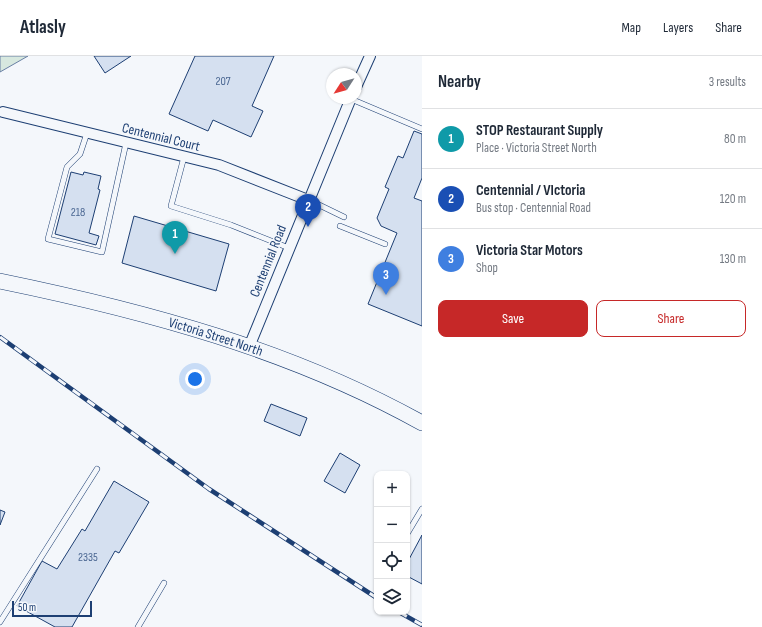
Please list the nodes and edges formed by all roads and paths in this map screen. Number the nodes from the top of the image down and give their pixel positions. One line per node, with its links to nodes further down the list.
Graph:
1 (370, 56): 2 (street)
2 (362, 74)
3 (362, 103): 6 (lane)
4 (349, 104): 10 (street, Centennial Road)
5 (3, 112): 7 (street, Centennial Court)
6 (422, 128)
7 (87, 133): 8 (street, Centennial Court); 8 (lane)
8 (126, 143): 9 (street, Centennial Court)
9 (184, 157): 10 (street, Centennial Court); 14 (lane)
10 (308, 200): 11 (lane); 14 (street, Centennial Road)
11 (344, 218)
12 (340, 226): 13 (lane)
13 (385, 244)
14 (289, 248): 16 (street, Centennial Road)
15 (0, 281): 16 (main road, Victoria Street North)
16 (249, 347): 17 (main road, Victoria Street North)
17 (422, 423)
18 (97, 470): 22 (lane)
19 (422, 509): 20 (lane)
20 (410, 529)
21 (164, 583): 23 (lane)
22 (0, 622)
23 (138, 627)

